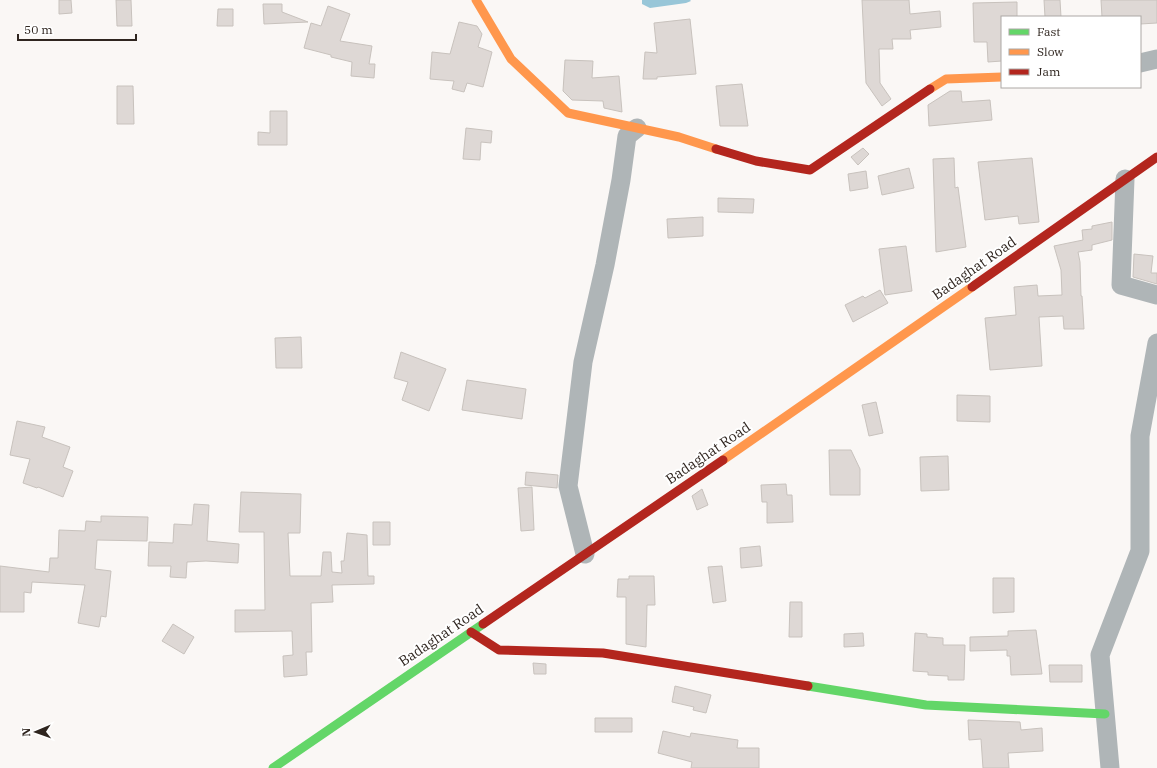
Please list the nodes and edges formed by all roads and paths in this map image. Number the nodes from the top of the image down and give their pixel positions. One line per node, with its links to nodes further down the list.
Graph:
1 (476, 0): 5 (street)
2 (1157, 59): 3 (street)
3 (1141, 63)
4 (1001, 77): 5 (street)
5 (637, 128): 10 (street)
6 (1157, 157): 7 (street, Badaghat Road)
7 (1125, 179): 8 (street); 10 (street, Badaghat Road)
8 (1157, 296)
9 (1157, 343): 12 (street)
10 (585, 554): 11 (street, Badaghat Road)
11 (471, 632): 12 (street); 13 (street, Badaghat Road)
12 (1105, 714): 14 (street)
13 (272, 768)
14 (1110, 768)

